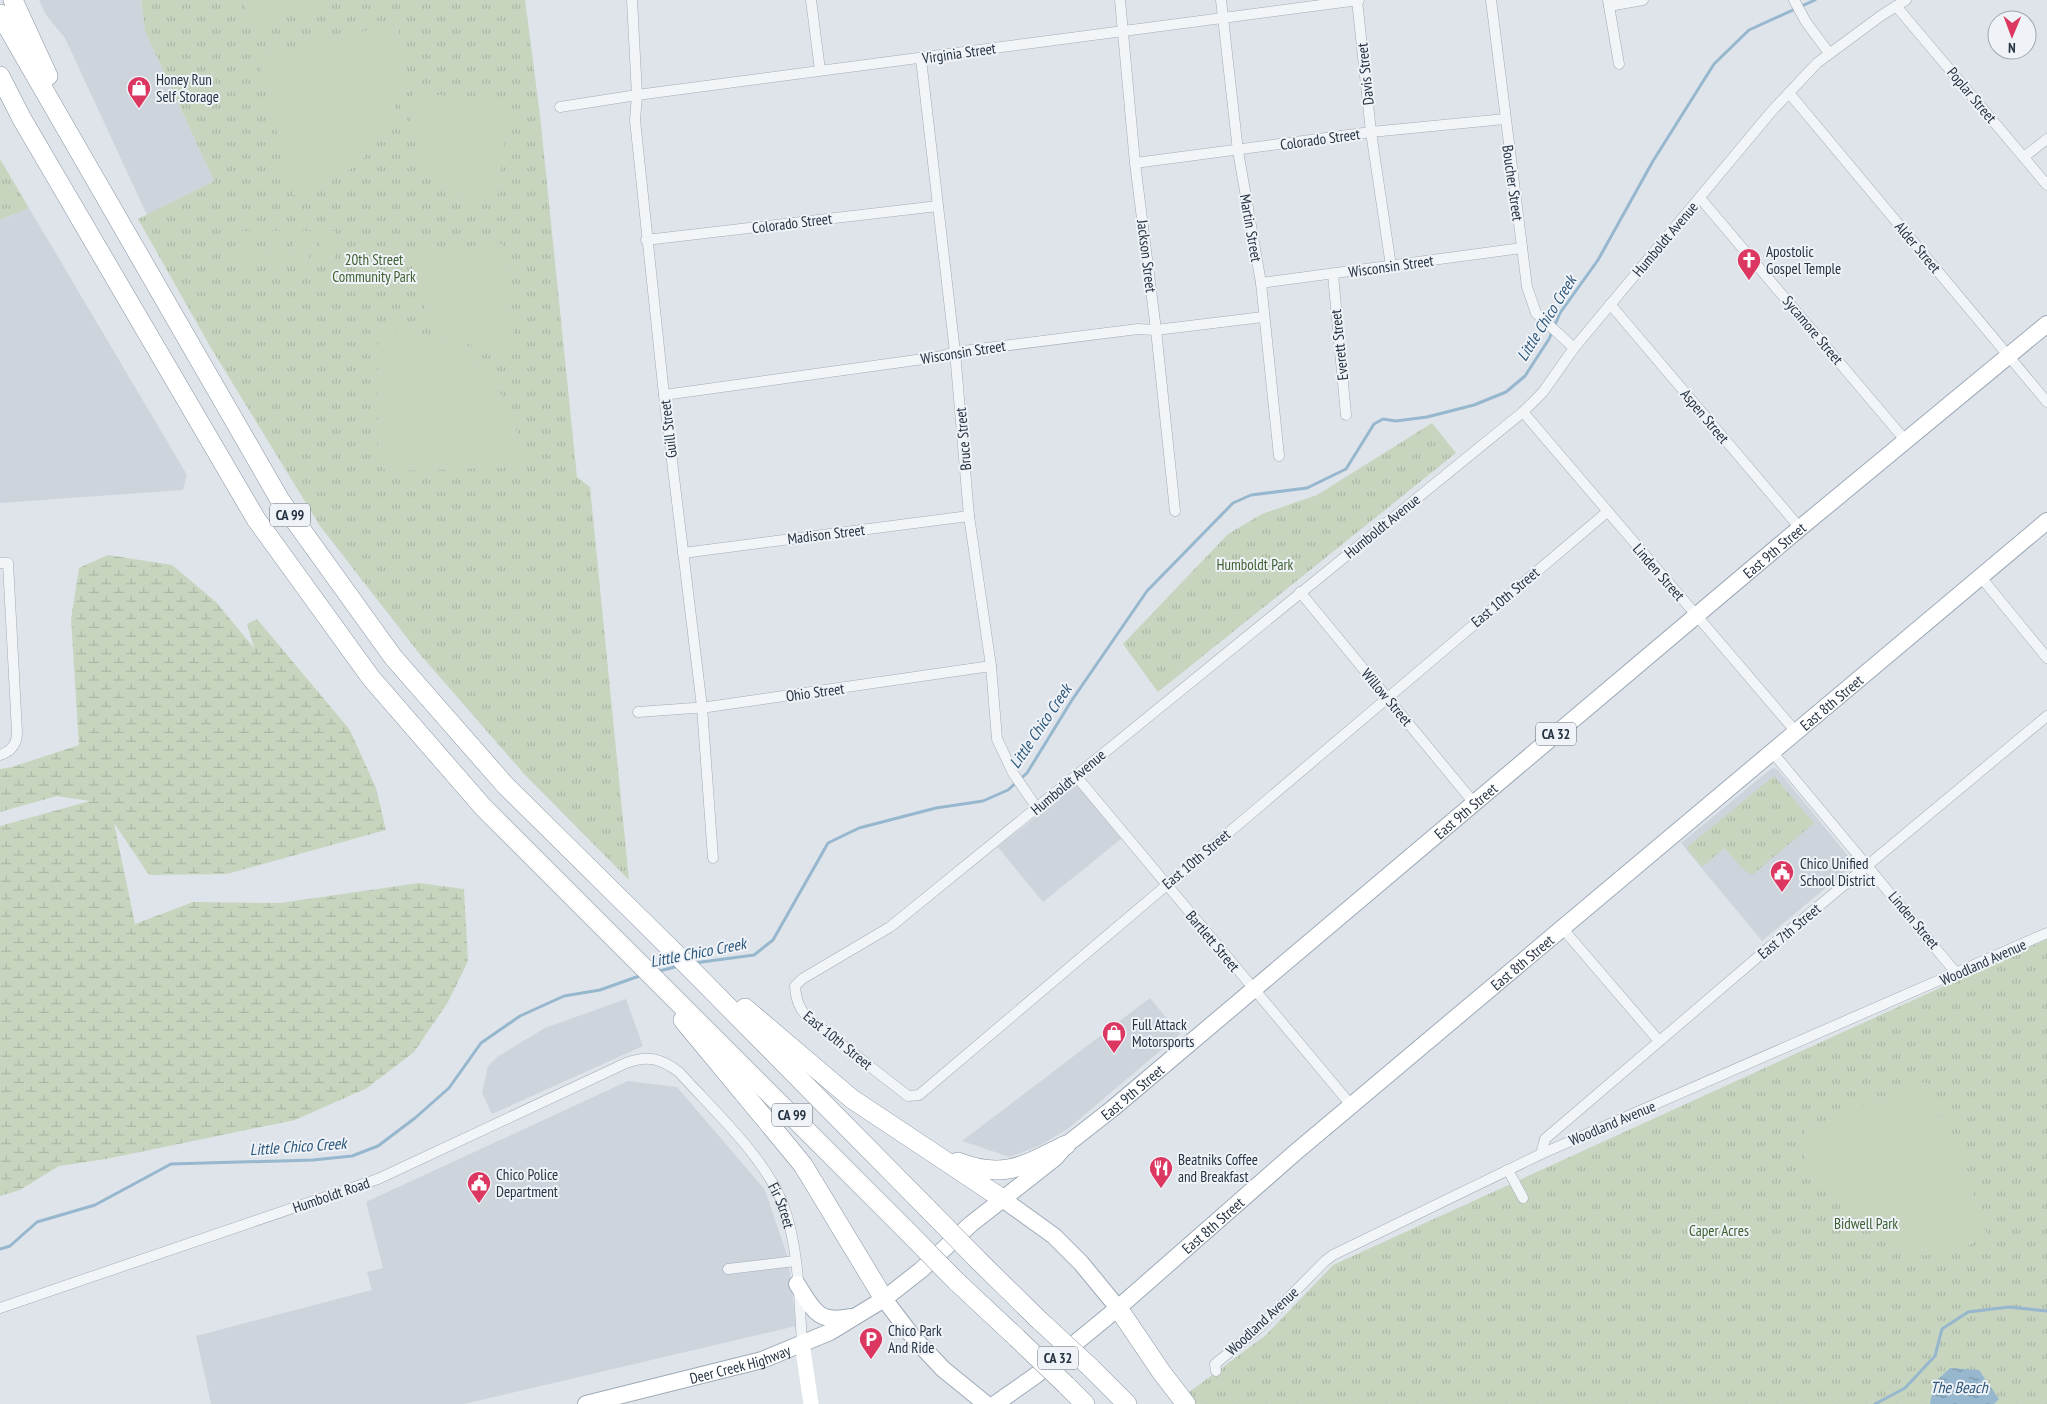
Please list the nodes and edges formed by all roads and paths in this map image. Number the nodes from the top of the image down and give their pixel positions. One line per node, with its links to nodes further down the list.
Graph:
1 (13, 0): 28 (highway)
2 (632, 0): 23 (street, Guill Street)
3 (811, 0): 19 (street)
4 (1120, 0): 15 (street, Jackson Street)
5 (1221, 0): 14 (street, Martin Street)
6 (1358, 0): 14 (street, Virginia Street); 27 (street, Davis Street)
7 (1491, 0): 26 (street, Boucher Street)
8 (1643, 0): 11 (street)
9 (1794, 0): 16 (street)
10 (1906, 0): 12 (street, Humboldt Avenue)
11 (1609, 3): 18 (street)
12 (1896, 6): 16 (street, Humboldt Avenue); 31 (street, Poplar Street)
13 (0, 14): 28 (highway, CA 99)
14 (1224, 18): 15 (street, Virginia Street); 30 (street, Martin Street)
15 (1124, 32): 17 (street, Virginia Street); 32 (street, Jackson Street)
16 (1829, 53): 22 (street, Humboldt Avenue)
17 (921, 59): 19 (street, Virginia Street); 35 (street, Bruce Street)
18 (1619, 64)
19 (820, 70): 23 (street, Virginia Street)
20 (0, 76): 25 (highway, CA 99)
21 (0, 90): 25 (highway)
22 (1789, 93): 34 (street, Humboldt Avenue); 47 (street, Alder Street)
23 (637, 94): 24 (street, Virginia Street); 36 (street, Guill Street)
24 (560, 107)
25 (22, 119): 84 (highway, CA 99)
26 (1505, 120): 27 (street, Colorado Street); 37 (street, Boucher Street)
27 (1371, 132): 30 (street, Colorado Street); 38 (street, Davis Street)
28 (71, 138): 82 (highway, CA 99)
29 (2047, 139): 31 (street)
30 (1238, 151): 32 (street, Colorado Street); 40 (street, Martin Street)
31 (2024, 158): 33 (street, Poplar Street)
32 (1135, 163): 44 (street, Jackson Street)
33 (2047, 185)
34 (1700, 198): 41 (street, Humboldt Avenue); 52 (street, Sycamore Street)
35 (938, 206): 36 (street, Colorado Street); 46 (street, Bruce Street)
36 (646, 240): 48 (street, Guill Street)
37 (1522, 248): 38 (street, Wisconsin Street); 45 (street, Boucher Street)
38 (1391, 266): 39 (street, Wisconsin Street)
39 (1332, 275): 40 (street, Wisconsin Street); 51 (street, Everett Street)
40 (1261, 284): 42 (street, Martin Street)
41 (1610, 304): 45 (street, Humboldt Avenue); 58 (street, Aspen Street)
42 (1263, 317): 44 (street, Wisconsin Street); 53 (street, Martin Street)
43 (2047, 324): 47 (main road, East 9th Street / CA 32)
44 (1156, 330): 46 (street, Wisconsin Street); 54 (street, Jackson Street)
45 (1574, 348): 50 (street, Humboldt Avenue)
46 (955, 352): 48 (street, Wisconsin Street); 56 (street, Bruce Street)
47 (2008, 354): 49 (street, Alder Street); 52 (main road, East 9th Street / CA 32)
48 (664, 395): 59 (street, Guill Street)
49 (2047, 402)
50 (1523, 412): 55 (street, Linden Street); 62 (street, Humboldt Avenue)
51 (1346, 415)
52 (1905, 440): 58 (main road, East 9th Street / CA 32)
53 (1278, 456)
54 (1175, 511)
55 (1607, 512): 63 (street, Linden Street); 66 (street, East 10th Street)
56 (969, 516): 59 (street, Madison Street); 65 (street, Bruce Street)
57 (2047, 521): 61 (main road, East 8th Street / CA 32)
58 (1800, 528): 63 (main road, East 9th Street / CA 32)
59 (683, 553): 67 (street, Guill Street)
60 (4, 563): 72 (street)
61 (1980, 576): 64 (street); 70 (main road, East 8th Street / CA 32)
62 (1300, 592): 66 (street, Willow Street); 73 (street, Humboldt Avenue)
63 (1697, 616): 70 (street, Linden Street); 74 (main road, East 9th Street / CA 32)
64 (2047, 658)
65 (991, 666): 67 (street, Ohio Street); 75 (street, Bruce Street)
66 (1387, 697): 74 (street, Willow Street); 78 (street, East 10th Street)
67 (702, 707): 68 (street, Ohio Street); 76 (street, Guill Street)
68 (638, 712)
69 (2047, 716): 77 (street, East 7th Street)
70 (1796, 732): 71 (main road, East 8th Street / CA 32)
71 (1772, 753): 77 (street, Linden Street); 79 (main road, East 8th Street / CA 32)
72 (0, 755)
73 (1076, 776): 75 (street, Humboldt Avenue); 78 (street, Bartlett Street)
74 (1474, 803): 85 (main road, East 9th Street / CA 32)
75 (1037, 808): 83 (street, Humboldt Avenue)
76 (714, 858)
77 (1868, 866): 81 (street, Linden Street); 86 (street, East 7th Street)
78 (1166, 885): 83 (street, East 10th Street); 85 (street, Bartlett Street)
79 (1563, 929): 86 (street); 88 (main road, East 8th Street / CA 32)
80 (2047, 933): 81 (street, Woodland Avenue)
81 (1957, 974): 91 (street, Woodland Avenue)
82 (707, 980): 89 (highway); 109 (highway, CA 99, bridge)
83 (795, 986)
84 (668, 990): 98 (highway); 108 (highway, CA 99, bridge)
85 (1254, 990): 88 (street, Bartlett Street); 90 (main road, East 9th Street / CA 32)
86 (1659, 1041): 91 (street, East 7th Street)
87 (652, 1057): 95 (street, Fir Street); 99 (street, Humboldt Road)
88 (1351, 1105): 100 (main road, East 8th Street / CA 32)
89 (902, 1132): 90 (highway); 94 (highway)
90 (1066, 1145): 94 (main road, East 9th Street / CA 32)
91 (1541, 1154): 92 (street, Woodland Avenue)
92 (1508, 1170): 93 (street); 103 (street, Woodland Avenue)
93 (1523, 1198)
94 (1004, 1200): 98 (main road, East 9th Street / CA 32); 100 (main road)
95 (795, 1261): 96 (street); 97 (street, Fir Street)
96 (728, 1270)
97 (797, 1284): 101 (main road); 102 (street, Fir Street)
98 (884, 1299): 101 (main road, Deer Creek Highway / CA 32); 106 (main road)
99 (0, 1308)
100 (1118, 1308): 107 (main road, East 8th Street / CA 32); 110 (highway)
101 (857, 1315): 102 (main road, Deer Creek Highway / CA 32)
102 (802, 1342): 104 (main road, Deer Creek Highway / CA 32); 105 (street, Fir Street)
103 (1216, 1370)
104 (586, 1404)
105 (811, 1404)
106 (986, 1404)
107 (995, 1404)
108 (1085, 1404)
109 (1127, 1404)
110 (1186, 1404)

